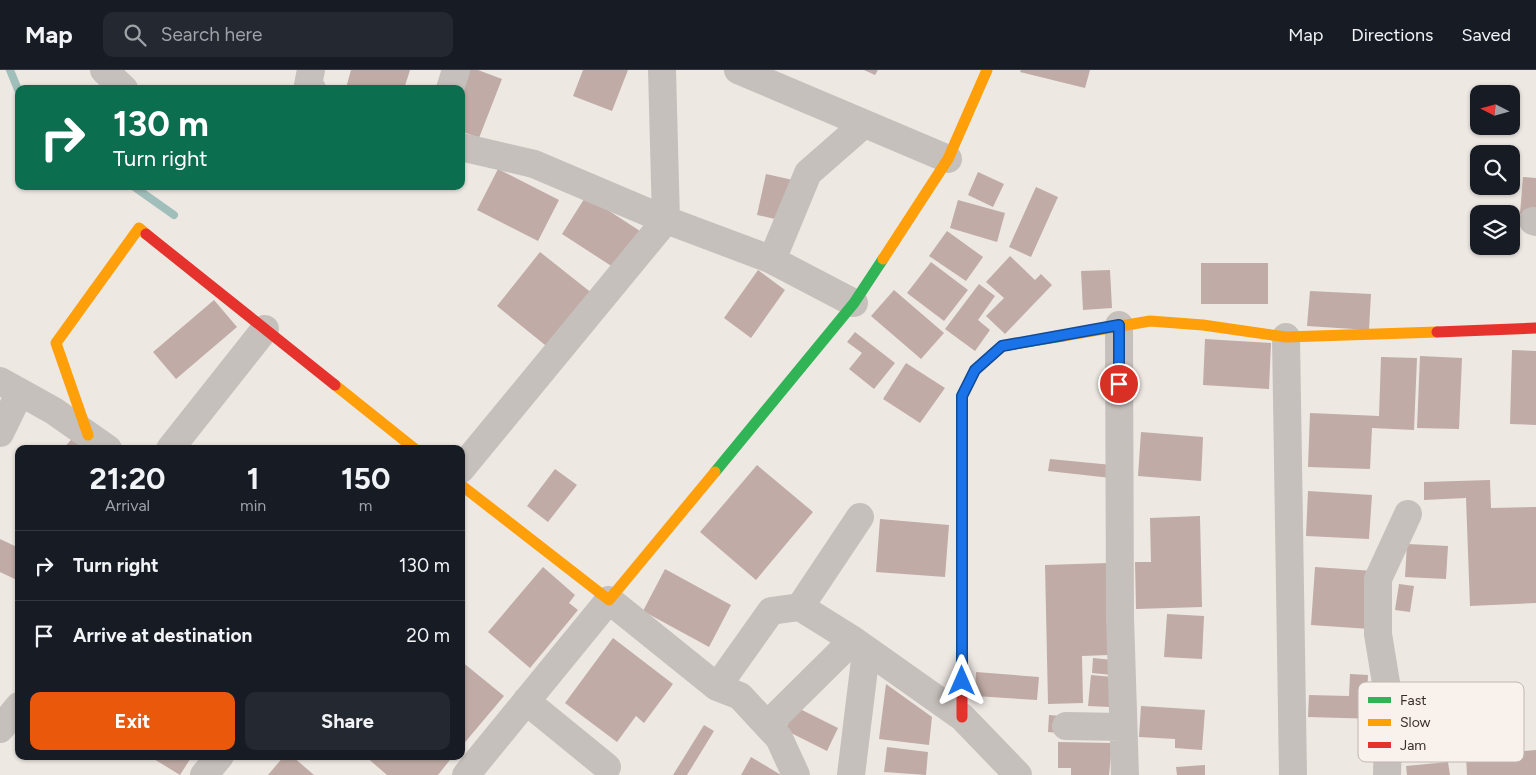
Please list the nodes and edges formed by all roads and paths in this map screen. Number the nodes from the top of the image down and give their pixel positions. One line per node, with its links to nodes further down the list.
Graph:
1 (104, 70): 7 (street)
2 (312, 70): 8 (street)
3 (456, 70): 9 (street)
4 (662, 70): 13 (street)
5 (738, 70): 10 (street)
6 (987, 70): 12 (street)
7 (120, 85)
8 (308, 85)
9 (451, 85)
10 (864, 124): 12 (street); 14 (street)
11 (465, 148): 13 (street)
12 (948, 159): 15 (street)
13 (666, 220): 14 (street); 25 (street)
14 (772, 260): 15 (street)
15 (854, 303): 29 (street)
16 (1119, 325): 19 (street); 36 (street); 39 (street)
17 (1536, 328): 19 (street)
18 (265, 329): 22 (street); 23 (street); 24 (street)
19 (1286, 337): 50 (street)
20 (10, 386): 21 (street); 22 (street)
21 (0, 433)
22 (98, 442)
23 (173, 445)
24 (410, 445)
25 (465, 464)
26 (465, 488): 29 (street)
27 (1408, 514): 32 (street)
28 (860, 517): 30 (street)
29 (609, 600): 33 (street); 34 (street)
30 (800, 607): 31 (street); 33 (street)
31 (860, 646): 36 (street); 37 (street); 48 (street)
32 (1386, 682)
33 (718, 687): 37 (street)
34 (526, 701): 43 (street); 46 (street)
35 (15, 711): 40 (street)
36 (962, 717): 44 (street)
37 (767, 725): 47 (street)
38 (1066, 726): 39 (street)
39 (1124, 727): 49 (street)
40 (0, 728)
41 (217, 760): 45 (street)
42 (1387, 762): 51 (street)
43 (607, 767)
44 (1015, 774)
45 (204, 775)
46 (466, 775)
47 (796, 775)
48 (850, 775)
49 (1125, 775)
50 (1293, 775)
51 (1387, 775)

